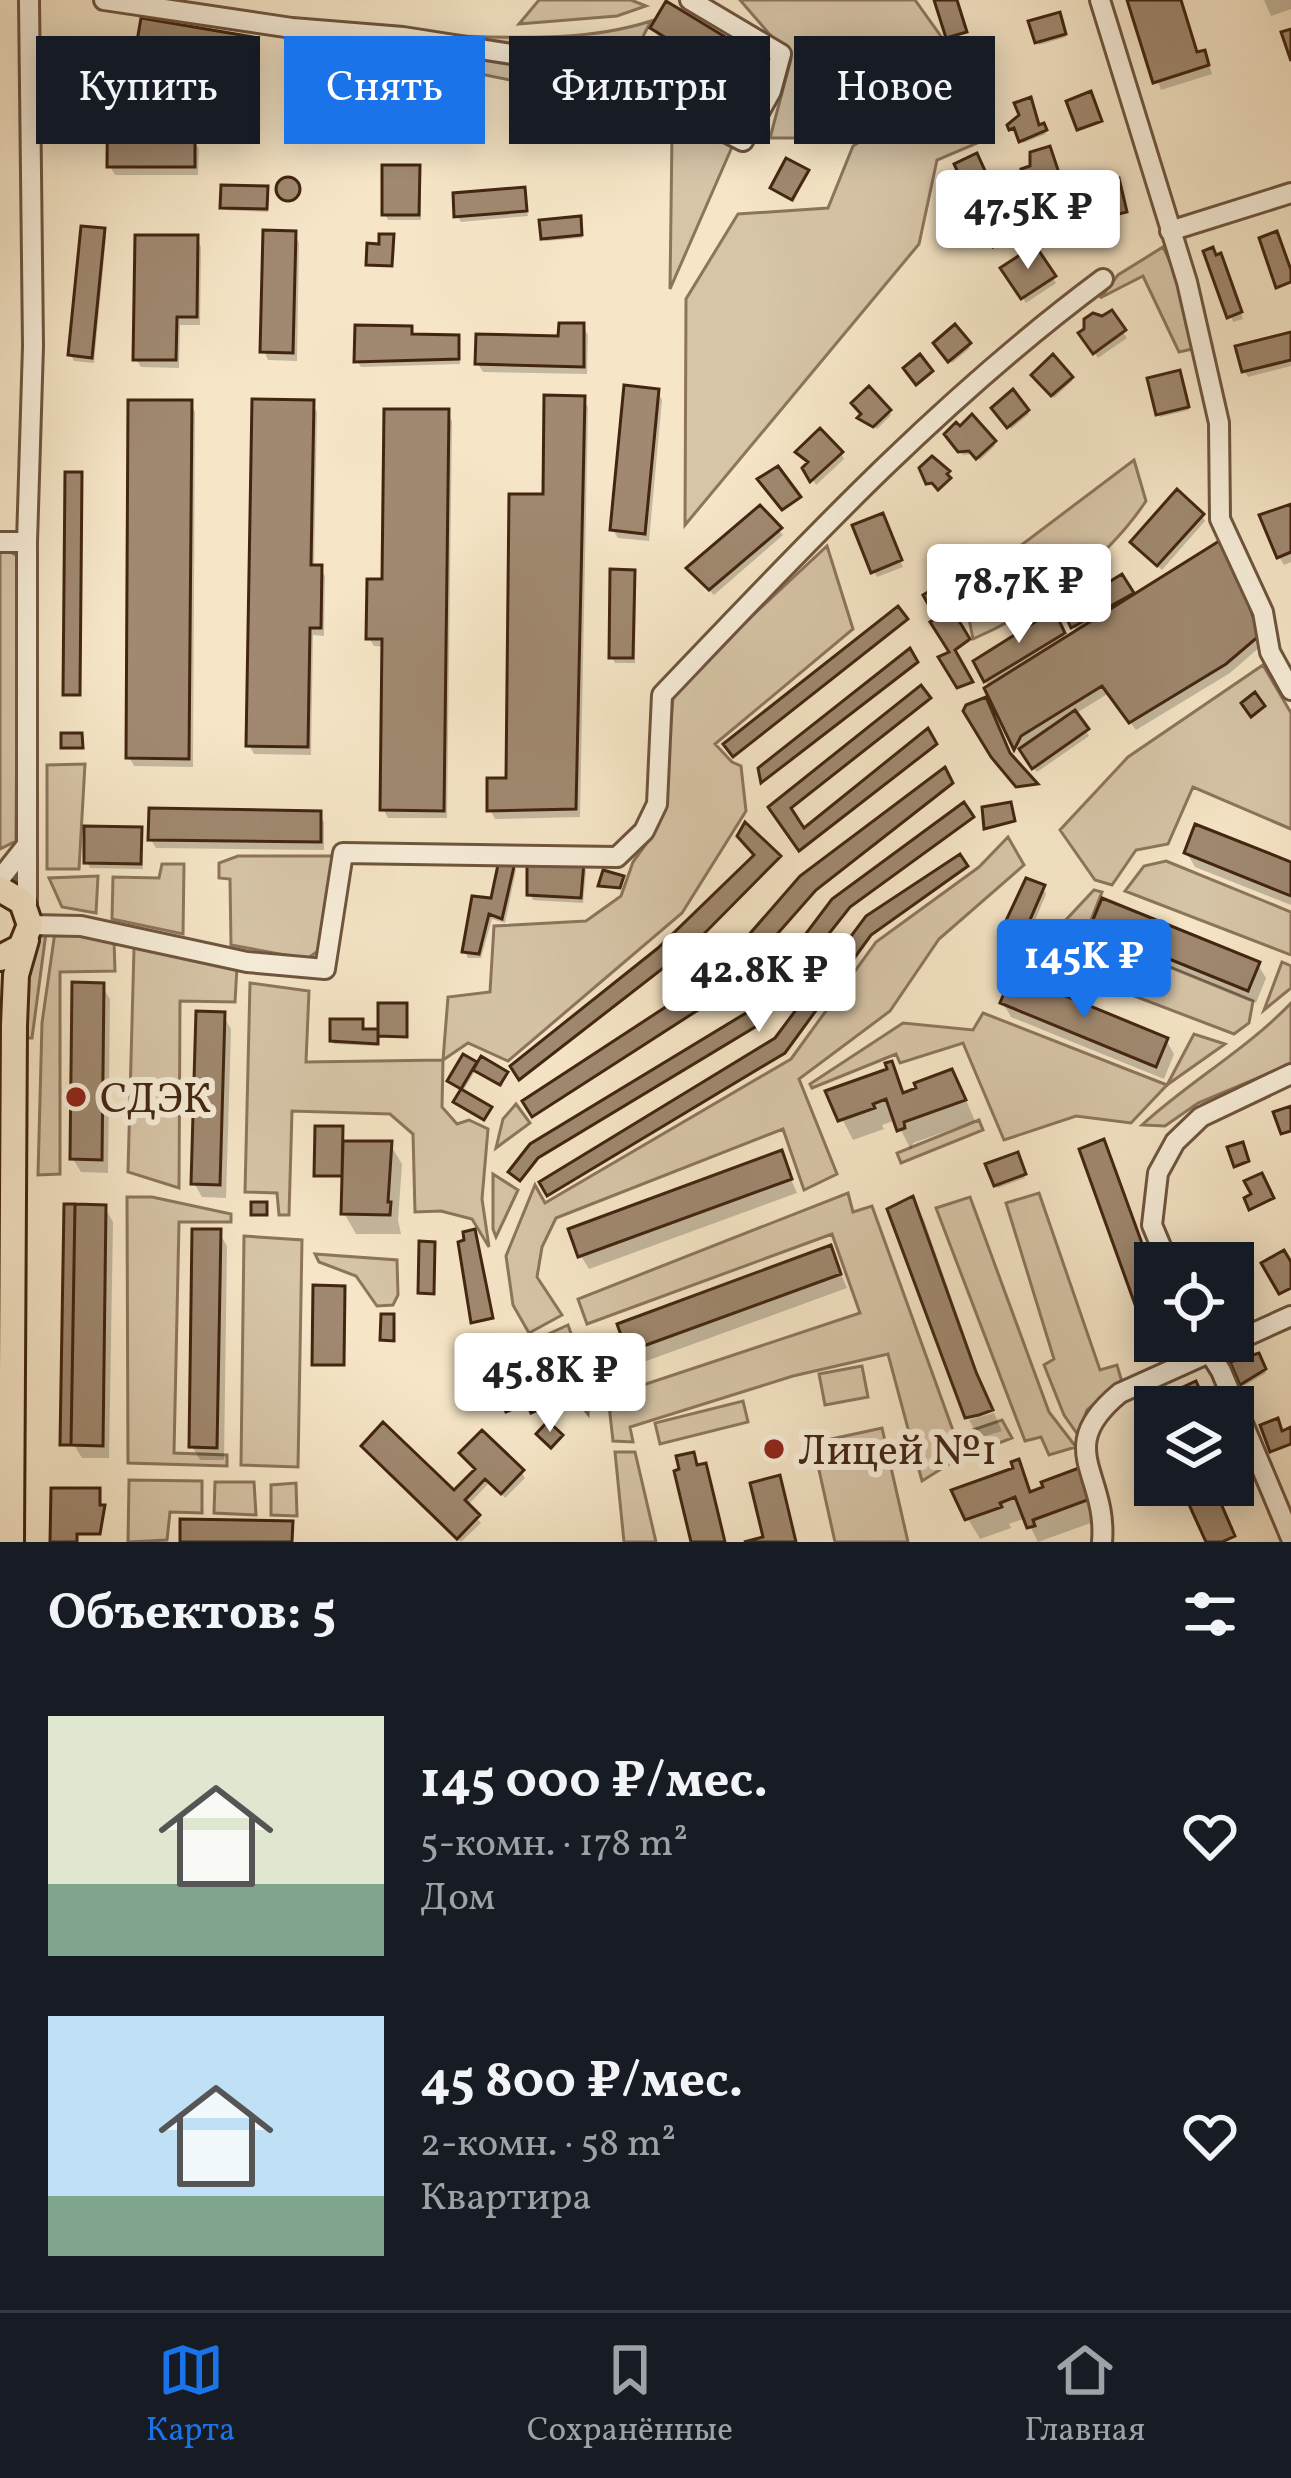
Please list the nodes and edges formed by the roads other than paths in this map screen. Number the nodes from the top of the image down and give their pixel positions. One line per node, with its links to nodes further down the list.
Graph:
1 (30, 0): 9 (street)
2 (104, 0): 3 (street)
3 (690, 0)
4 (1100, 0): 6 (street)
5 (1291, 193): 6 (street)
6 (1171, 231): 10 (street)
7 (1103, 279): 14 (street)
8 (0, 542): 9 (street)
9 (27, 542): 11 (street)
10 (1291, 690)
11 (26, 846): 12 (street); 14 (street)
12 (0, 879)
13 (0, 889): 14 (main road)
14 (28, 925): 15 (main road); 17 (main road)
15 (0, 958)
16 (0, 972): 17 (main road)
17 (14, 1025): 25 (main road)
18 (1291, 1074): 19 (street)
19 (1159, 1242)
20 (1291, 1316): 21 (street)
21 (1254, 1330)
22 (1179, 1362): 26 (street)
23 (1215, 1362): 24 (street)
24 (1289, 1533)
25 (11, 1542)
26 (1102, 1542)

